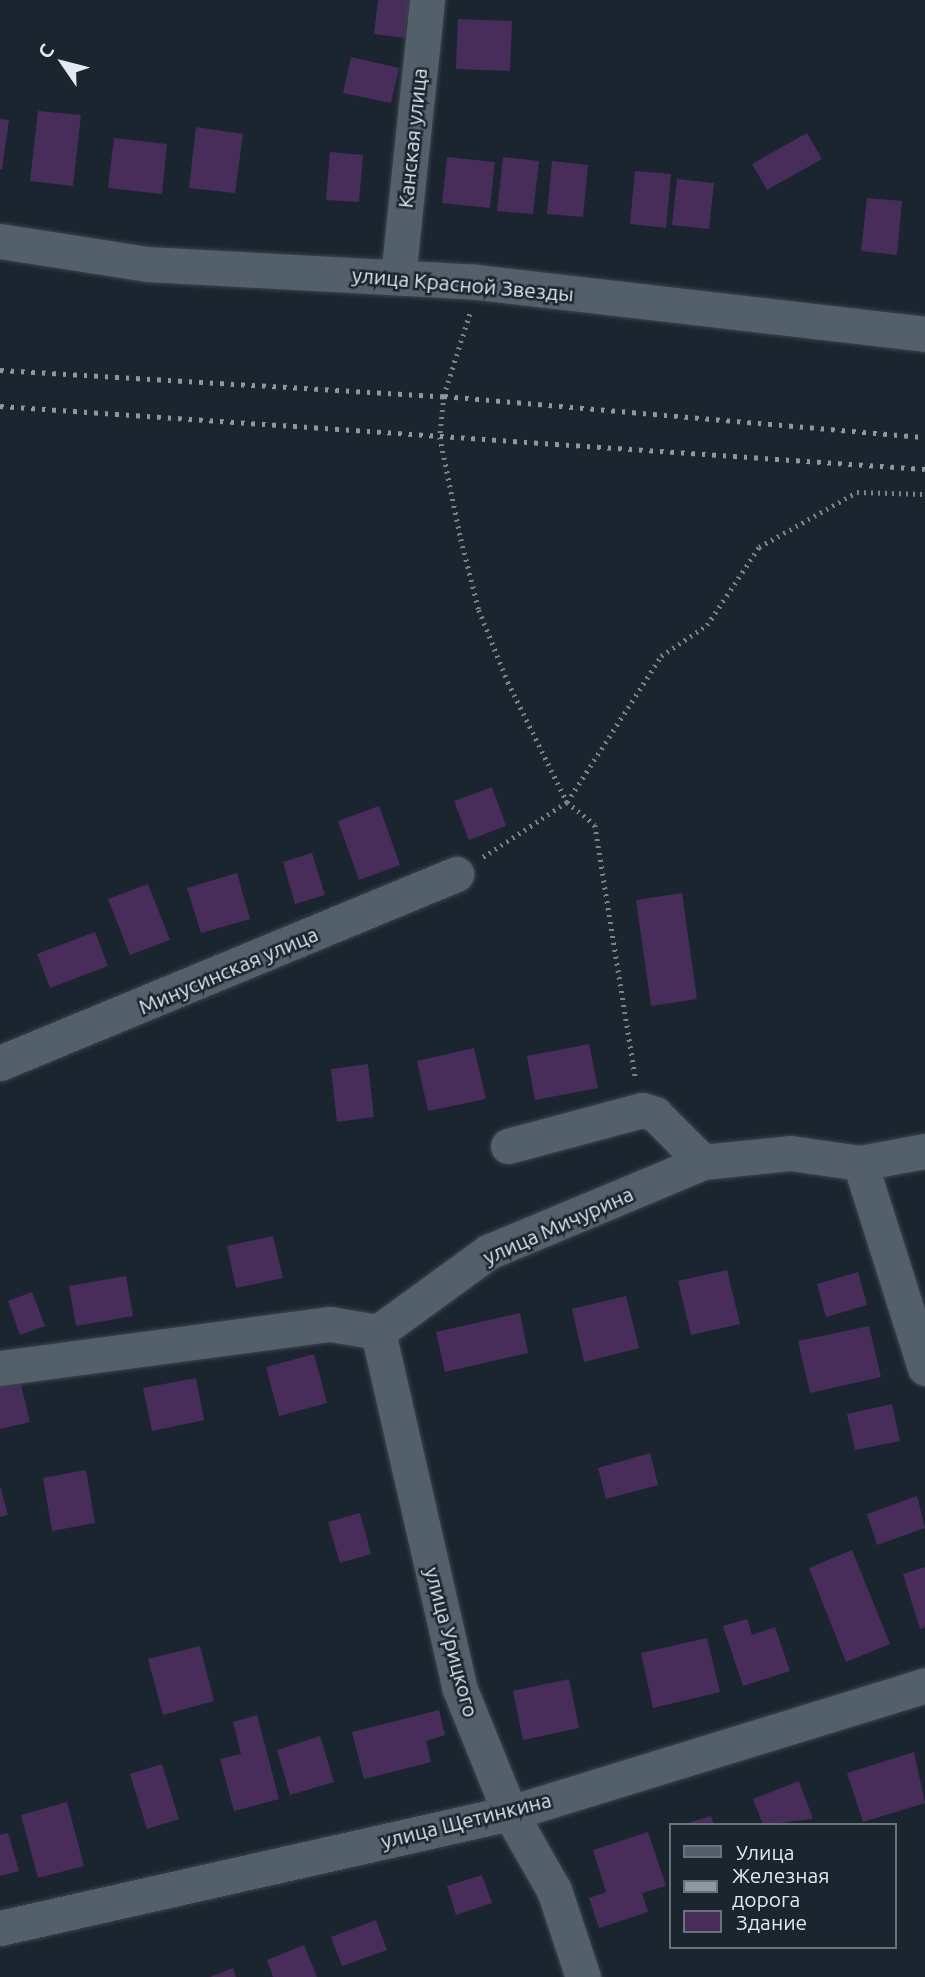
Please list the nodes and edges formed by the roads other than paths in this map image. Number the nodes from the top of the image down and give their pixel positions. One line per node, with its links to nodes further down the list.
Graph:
1 (427, 0): 3 (street, Канская улица)
2 (0, 241): 3 (street, улица Красной Звезды)
3 (398, 277): 4 (street, улица Красной Звезды)
4 (925, 334)
5 (456, 874): 6 (street, Минусинская улица)
6 (0, 1063)
7 (508, 1146): 9 (street)
8 (925, 1151): 10 (street, улица Мичурина)
9 (703, 1162): 10 (street, улица Мичурина); 11 (street, улица Мичурина)
10 (860, 1163): 12 (street)
11 (378, 1332): 13 (street); 15 (street, улица Урицкого)
12 (925, 1367)
13 (0, 1368)
14 (925, 1685): 15 (street, улица Щетинкина)
15 (510, 1813): 16 (street, улица Щетинкина); 17 (street, улица Урицкого)
16 (0, 1928)
17 (583, 1977)

